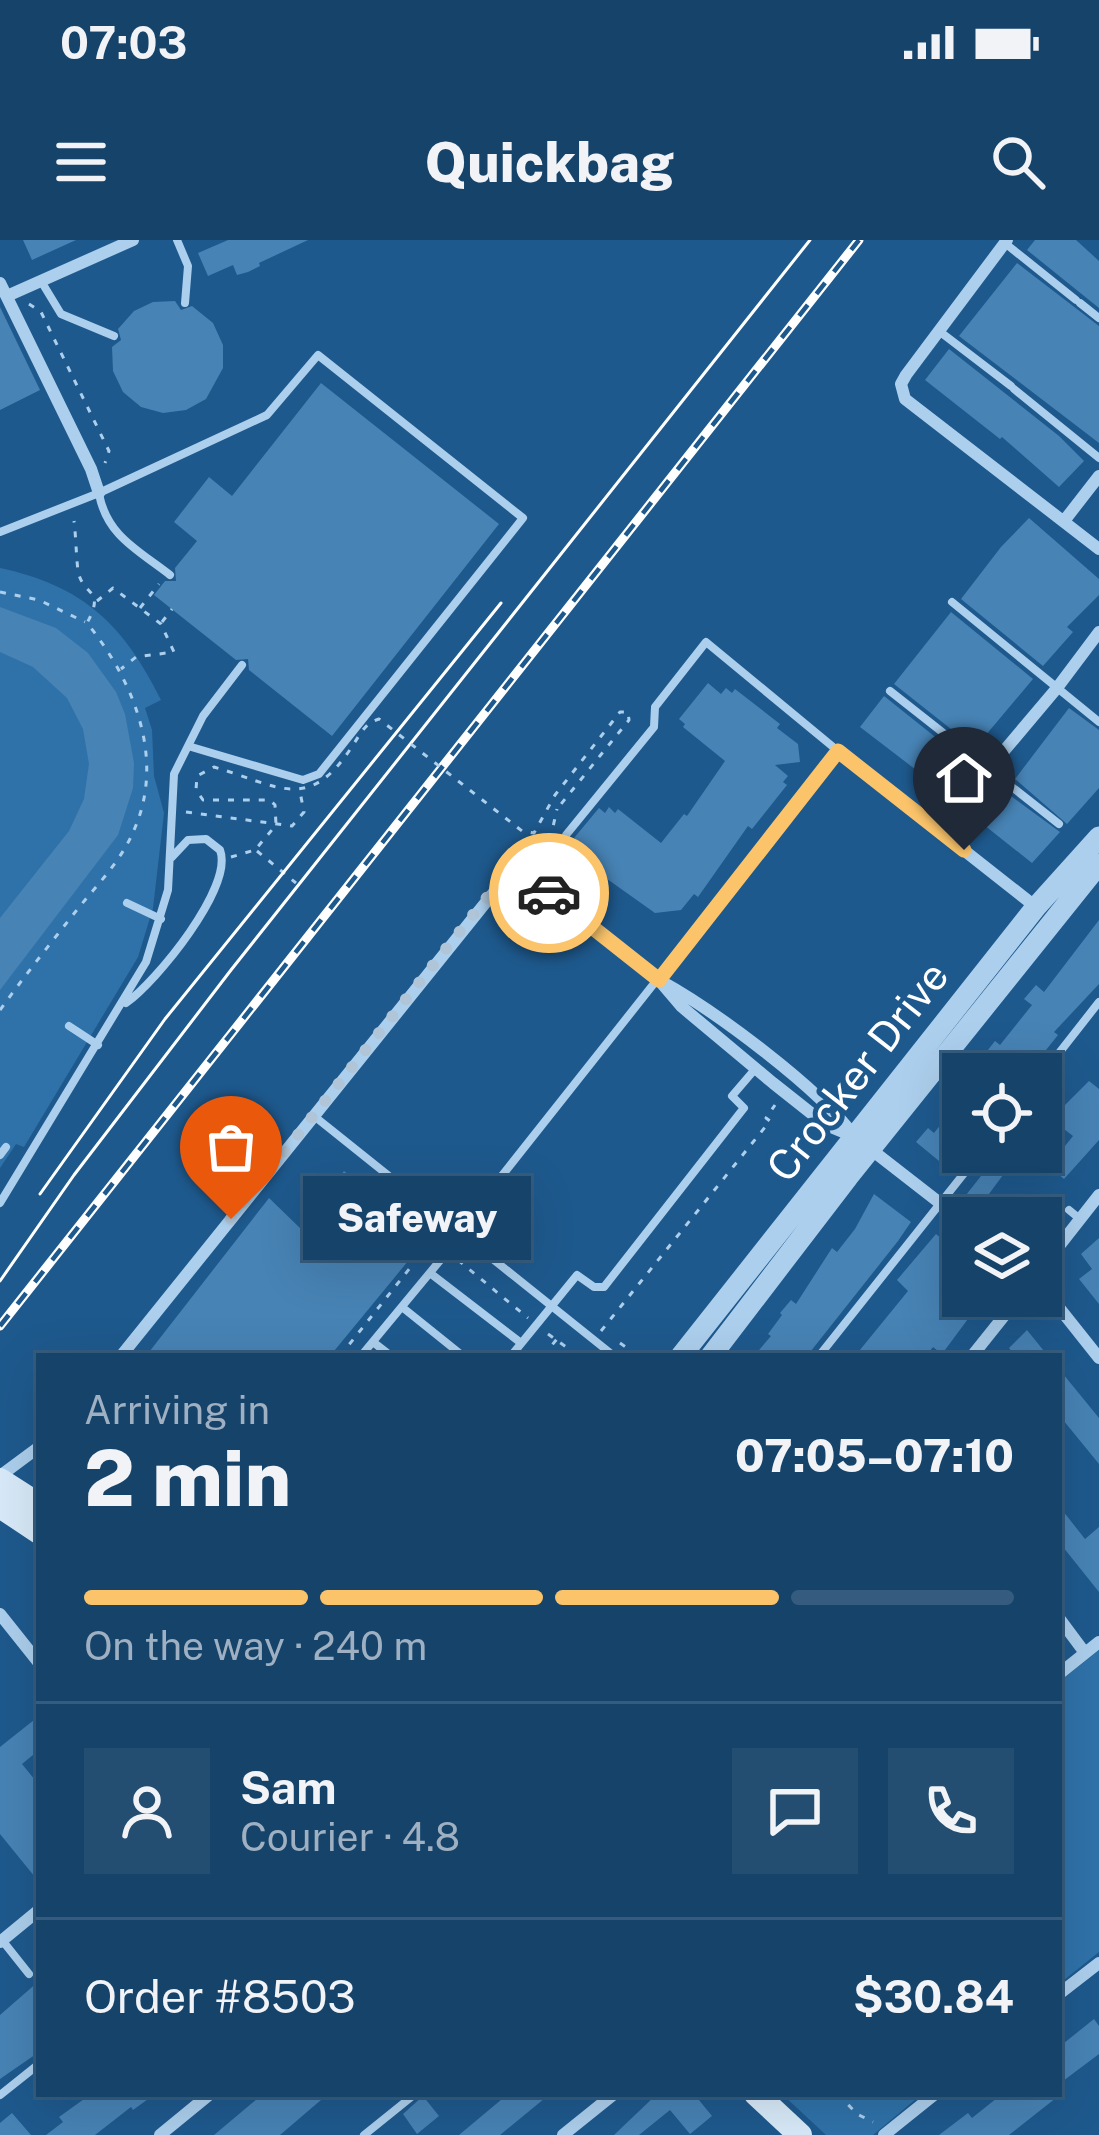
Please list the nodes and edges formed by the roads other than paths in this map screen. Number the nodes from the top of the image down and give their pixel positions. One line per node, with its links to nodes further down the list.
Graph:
1 (133, 240): 4 (street)
2 (177, 240): 6 (lane)
3 (1006, 241): 7 (lane); 8 (street)
4 (41, 281): 5 (street); 9 (lane)
5 (3, 289): 12 (street)
6 (185, 303)
7 (1099, 318)
8 (939, 332): 10 (lane); 13 (street)
9 (115, 336)
10 (1099, 458)
11 (1099, 476): 13 (street)
12 (99, 493): 14 (lane); 16 (lane); 23 (lane)
13 (1064, 521): 15 (street)
14 (0, 532)
15 (1099, 549)
16 (170, 574)
17 (952, 602): 20 (lane)
18 (1099, 632): 20 (street)
19 (242, 664): 23 (lane)
20 (1058, 688): 22 (lane); 25 (street)
21 (890, 691): 25 (lane)
22 (1099, 722)
23 (188, 746): 29 (lane)
24 (838, 751): 27 (street); 31 (lane); 35 (lane)
25 (989, 770): 26 (lane); 27 (street)
26 (1059, 824)
27 (938, 829): 33 (street)
28 (1099, 837): 33 (street, Crocker Drive)
29 (172, 857): 34 (lane); 37 (lane)
30 (1099, 864): 43 (street, Crocker Drive)
31 (561, 902): 35 (street); 42 (street)
32 (127, 903): 34 (lane)
33 (1036, 907): 43 (street, Crocker Drive)
34 (161, 920): 37 (lane)
35 (659, 980): 41 (street); 43 (street); 48 (lane)
36 (1099, 1002): 40 (lane)
37 (120, 1008): 39 (lane)
38 (69, 1026): 39 (lane)
39 (98, 1045): 46 (lane)
40 (1059, 1053)
41 (756, 1067): 43 (street); 51 (lane)
42 (313, 1115): 48 (lane); 57 (street)
43 (863, 1143): 47 (street); 63 (street, Crocker Drive); 64 (street, Crocker Drive)
44 (965, 1173): 47 (lane)
45 (1099, 1195): 49 (street)
46 (0, 1203)
47 (941, 1203): 65 (lane)
48 (460, 1232): 50 (lane); 51 (lane)
49 (1062, 1241)
50 (430, 1273): 52 (lane); 56 (lane)
51 (552, 1306): 56 (lane); 62 (lane)
52 (402, 1307): 55 (lane); 60 (lane)
53 (1062, 1312): 67 (street)
54 (1003, 1317): 66 (street)
55 (373, 1342): 58 (lane); 59 (lane)
56 (521, 1343): 61 (lane)
57 (123, 1353)
58 (364, 1353)
59 (387, 1353)
60 (460, 1353)
61 (513, 1353)
62 (610, 1353)
63 (684, 1353)
64 (713, 1353)
65 (821, 1353)
66 (974, 1353)
67 (1099, 1358)
68 (36, 1449): 69 (street)
69 (0, 1478): 70 (main road)
70 (36, 1503)
71 (0, 1506): 72 (main road)
72 (36, 1530)
73 (0, 1614): 75 (street)
74 (1062, 1622): 77 (street)
75 (5, 1631): 78 (street)
76 (1099, 1642): 77 (street)
77 (1085, 1653): 79 (street)
78 (36, 1660)
79 (1062, 1672)
80 (36, 1912): 81 (street)
81 (1, 1941): 83 (lane)
82 (1099, 1963): 84 (street)
83 (29, 1974)
84 (1062, 1992)
85 (36, 2066): 86 (lane)
86 (0, 2095)
87 (206, 2097): 94 (street)
88 (411, 2097): 95 (lane)
89 (610, 2097): 96 (street)
90 (759, 2097): 93 (main road)
91 (930, 2097): 92 (street)
92 (881, 2129)
93 (792, 2132)
94 (160, 2135)
95 (364, 2135)
96 (563, 2135)

